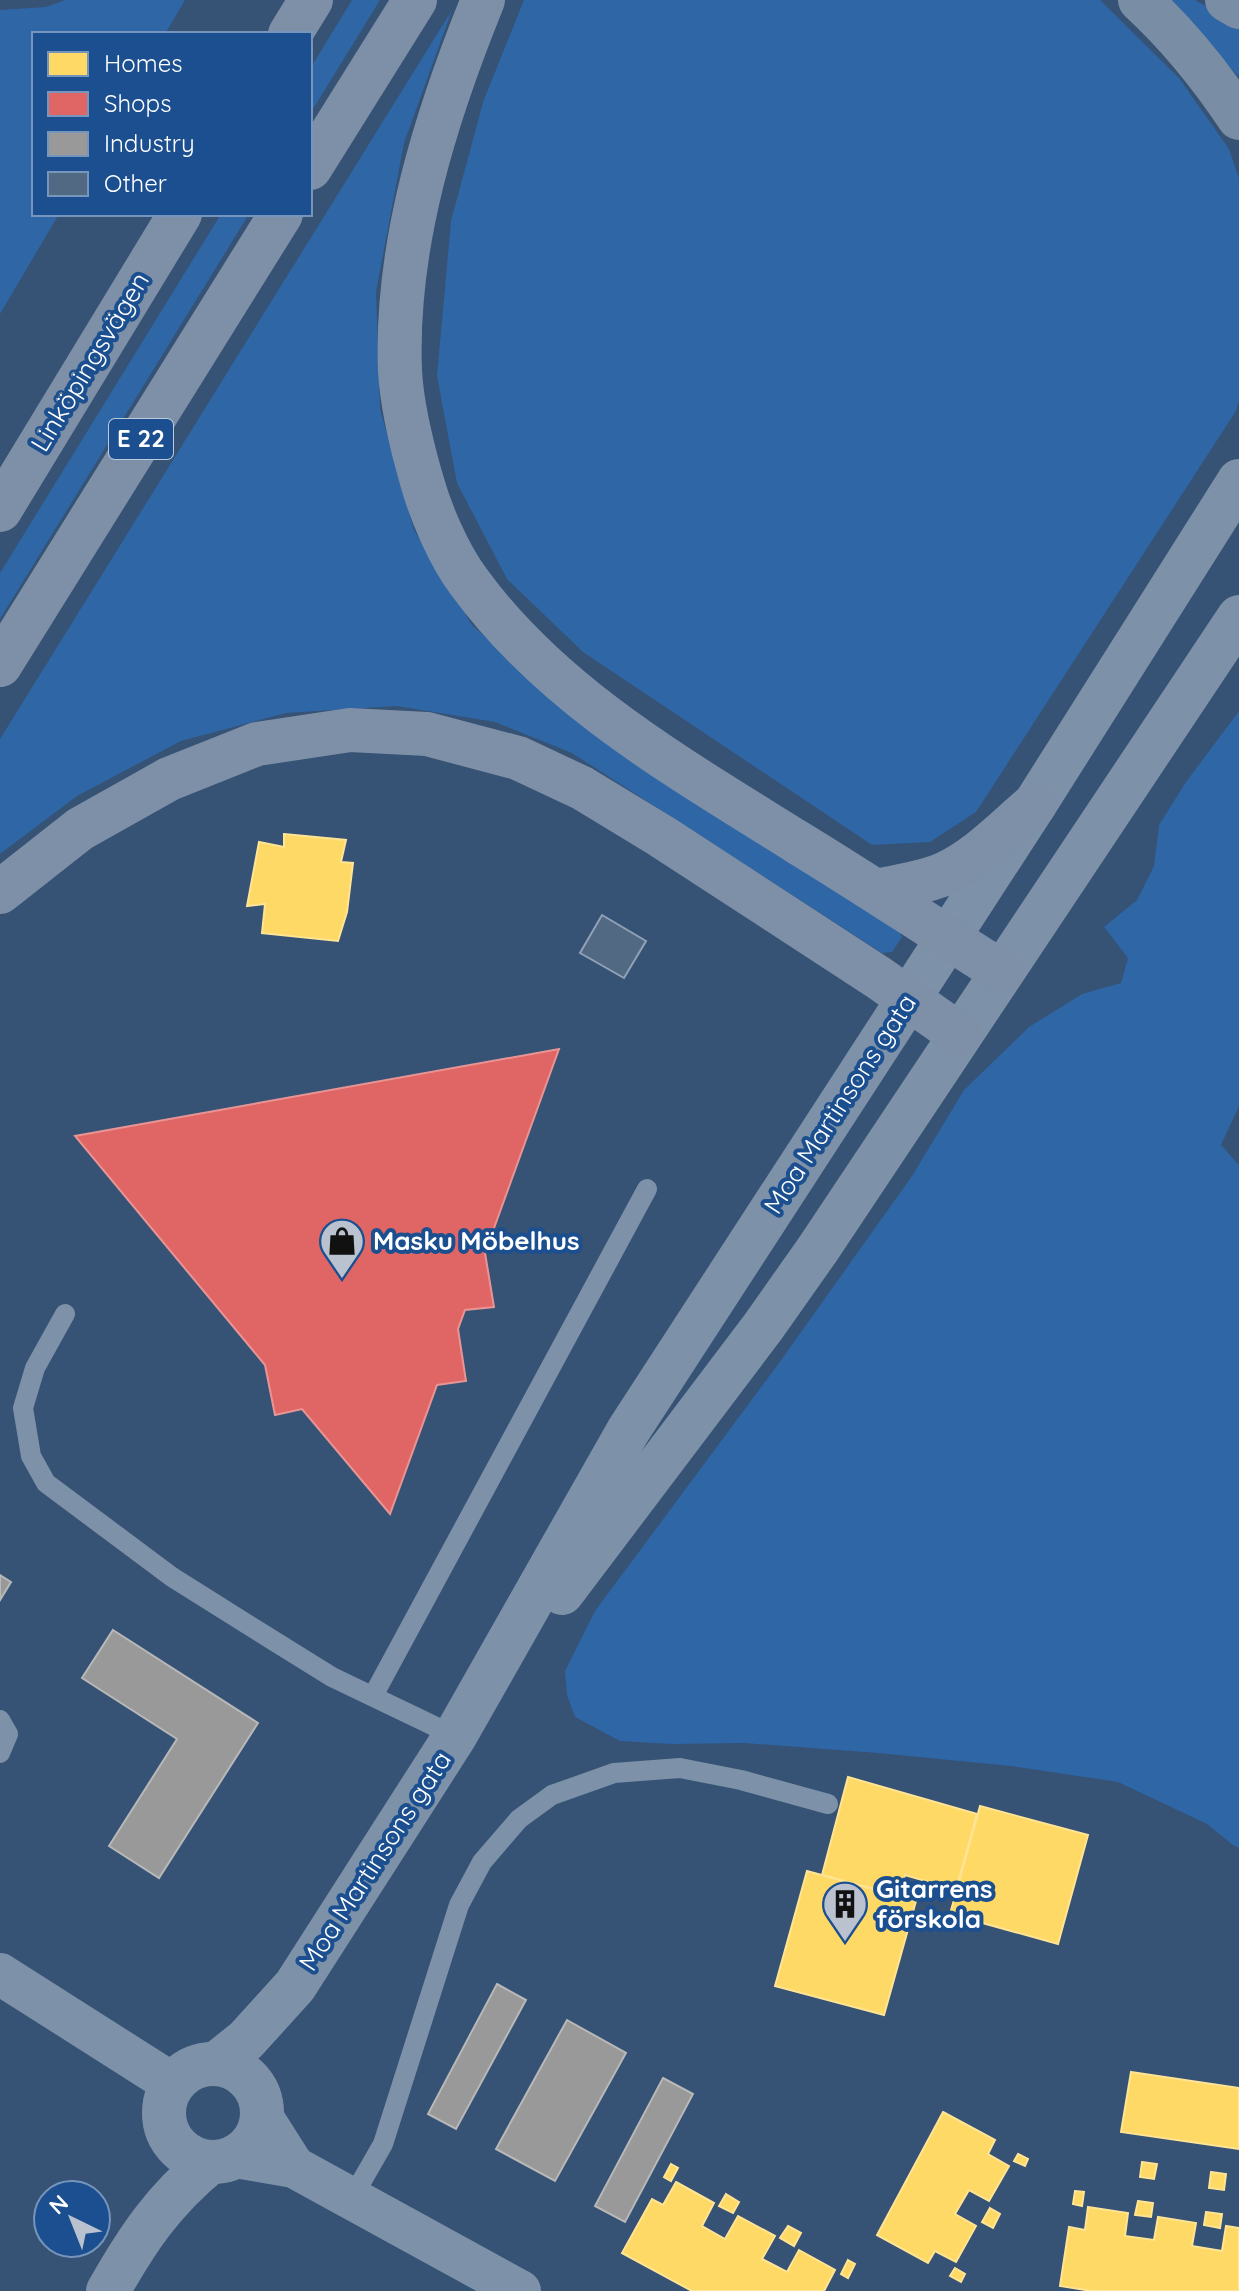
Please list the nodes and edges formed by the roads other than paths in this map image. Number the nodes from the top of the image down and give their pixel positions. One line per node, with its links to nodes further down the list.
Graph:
1 (311, 0): 7 (highway)
2 (415, 0): 9 (highway)
3 (483, 0): 17 (highway)
4 (1140, 0): 8 (main road)
5 (1227, 0): 6 (main road)
6 (1239, 7)
7 (291, 32)
8 (1239, 118)
9 (312, 165)
10 (179, 216): 13 (highway, Linköpingsvägen)
11 (280, 216): 15 (highway, E 22)
12 (1239, 481): 16 (street, Moa Martinsons gata)
13 (0, 510)
14 (1239, 617): 20 (street, Moa Martinsons gata)
15 (0, 665)
16 (1035, 804): 17 (highway); 19 (street, Moa Martinsons gata)
17 (876, 891): 19 (highway)
18 (0, 892): 21 (highway)
19 (947, 938): 20 (highway); 21 (street, Moa Martinsons gata)
20 (1002, 972): 22 (street, Moa Martinsons gata)
21 (908, 998): 22 (highway); 27 (street, Moa Martinsons gata)
22 (960, 1035): 27 (street, Moa Martinsons gata)
23 (647, 1189): 25 (lane)
24 (65, 1314): 25 (lane)
25 (373, 1696): 27 (lane)
26 (0, 1720): 28 (lane)
27 (455, 1736): 31 (street, Moa Martinsons gata)
28 (0, 1753)
29 (828, 1804): 37 (lane)
30 (0, 1974): 33 (street)
31 (295, 1986): 32 (street, Moa Martinsons gata); 34 (street, Moa Martinsons gata)
32 (216, 2064): 33 (street); 34 (street)
33 (169, 2104): 35 (street); 38 (street)
34 (259, 2104): 35 (street); 36 (street)
35 (222, 2159): 36 (street); 38 (street)
36 (294, 2167): 37 (street)
37 (352, 2198): 40 (street)
38 (134, 2244): 39 (street)
39 (108, 2291)
40 (520, 2291)

